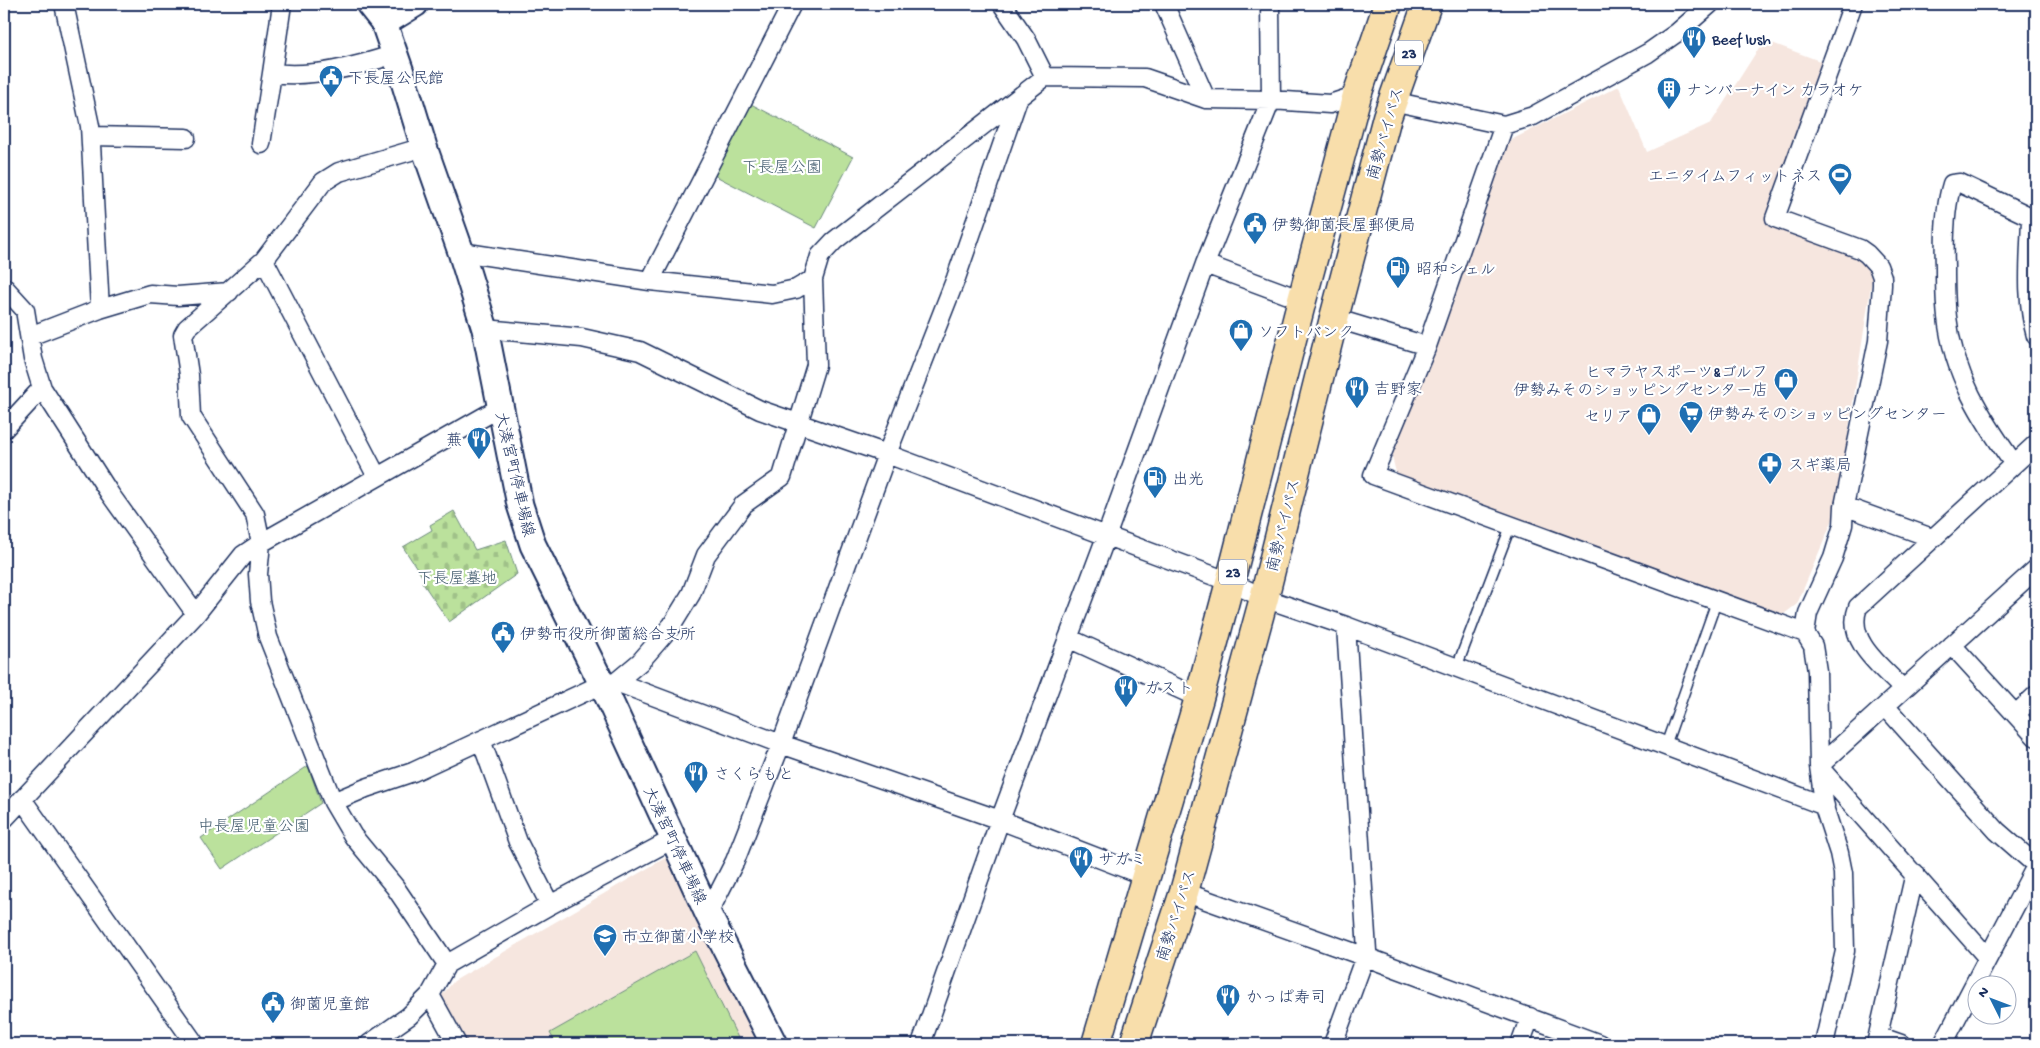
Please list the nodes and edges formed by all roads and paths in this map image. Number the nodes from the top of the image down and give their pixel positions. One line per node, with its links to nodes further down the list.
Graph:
1 (64, 4): 22 (street)
2 (282, 4): 14 (street)
3 (415, 4): 12 (main road, 大湊宮町停車場線)
4 (792, 4): 31 (street)
5 (1002, 4): 15 (street)
6 (1164, 4): 18 (street)
7 (1270, 4): 19 (street)
8 (1388, 4): 16 (highway, 23)
9 (1426, 4): 20 (highway, 南勢バイパス / 23)
10 (1710, 4): 21 (street)
11 (1853, 4): 49 (street)
12 (376, 13): 13 (main road, 大湊宮町停車場線)
13 (394, 54): 14 (street); 25 (main road, 大湊宮町停車場線)
14 (272, 73): 24 (street)
15 (1045, 77): 17 (street); 18 (street)
16 (1357, 95): 19 (street); 34 (highway, 23)
17 (1018, 100): 30 (street); 46 (street)
18 (1206, 100): 19 (street)
19 (1271, 100): 29 (street)
20 (1392, 101): 21 (street); 36 (highway, 南勢バイパス / 23)
21 (1504, 125): 40 (street)
22 (91, 136): 23 (street); 35 (street)
23 (186, 138)
24 (261, 144)
25 (424, 147): 27 (main road, 大湊宮町停車場線); 28 (street)
26 (2034, 217): 39 (street); 47 (street)
27 (461, 252): 31 (street); 37 (main road, 大湊宮町停車場線)
28 (264, 260): 33 (street); 48 (street)
29 (1205, 264): 34 (street); 51 (street)
30 (813, 279): 31 (street); 43 (street)
31 (650, 281)
32 (4, 287): 38 (street)
33 (229, 292): 35 (street); 53 (street)
34 (1302, 300): 55 (highway, 23)
35 (100, 309): 38 (street)
36 (1334, 318): 40 (street); 56 (highway, 南勢バイパス / 23)
37 (485, 329): 42 (main road, 大湊宮町停車場線); 43 (street)
38 (30, 336): 41 (street)
39 (2036, 336)
40 (1427, 346): 50 (street)
41 (42, 388): 44 (street); 58 (street)
42 (501, 407): 48 (street); 64 (main road, 大湊宮町停車場線)
43 (797, 423): 46 (street); 64 (street)
44 (4, 429)
45 (2036, 444): 47 (street)
46 (887, 454): 51 (street); 72 (street)
47 (2014, 464): 52 (street)
48 (377, 477): 53 (street)
49 (1844, 506): 52 (street); 60 (street)
50 (1511, 525): 57 (street); 63 (lane)
51 (1106, 537): 55 (street); 61 (street)
52 (1932, 538): 65 (street)
53 (261, 543): 58 (street); 76 (street)
54 (2036, 569): 62 (street)
55 (1230, 582): 56 (street); 67 (highway, 23)
56 (1264, 598): 59 (street); 84 (highway, 南勢バイパス / 23)
57 (1717, 600): 60 (street); 73 (lane)
58 (196, 614): 75 (street)
59 (1346, 626): 63 (street); 87 (street)
60 (1805, 633): 74 (street)
61 (1068, 638): 67 (street); 79 (street)
62 (1952, 645): 65 (street); 69 (street)
63 (1456, 668): 73 (street)
64 (609, 683): 71 (street); 72 (street); 80 (main road, 大湊宮町停車場線)
65 (1903, 689): 68 (street)
66 (2036, 695): 69 (street)
67 (1198, 698): 83 (highway, 23)
68 (1885, 706): 74 (street); 81 (street)
69 (2016, 714): 70 (street)
70 (2036, 737)
71 (481, 740): 76 (street); 85 (street)
72 (780, 744): 79 (street); 86 (street)
73 (1665, 747): 77 (street)
74 (1819, 766): 77 (street); 82 (street)
75 (22, 799): 78 (street); 93 (street)
76 (333, 802): 89 (street)
77 (1825, 806): 103 (street)
78 (4, 819)
79 (1000, 820): 83 (street); 97 (street)
80 (672, 839): 85 (street); 86 (main road, 大湊宮町停車場線)
81 (2036, 865): 88 (street)
82 (1915, 873): 88 (street); 92 (street)
83 (1145, 876): 98 (highway, 23)
84 (1184, 892): 87 (street); 99 (highway, 南勢バイパス / 23)
85 (550, 905): 89 (street)
86 (708, 914): 96 (main road, 大湊宮町停車場線)
87 (1366, 957): 91 (street); 100 (street)
88 (1987, 957): 105 (street)
89 (446, 964): 90 (street)
90 (430, 995): 94 (street); 95 (street)
91 (1530, 1018): 101 (street); 102 (street)
92 (1877, 1040): 104 (street)
93 (195, 1044)
94 (369, 1044)
95 (457, 1044)
96 (774, 1044)
97 (921, 1044)
98 (1096, 1044)
99 (1134, 1044)
100 (1333, 1044)
101 (1520, 1044)
102 (1600, 1044)
103 (1824, 1044)
104 (1901, 1044)
105 (1943, 1044)

